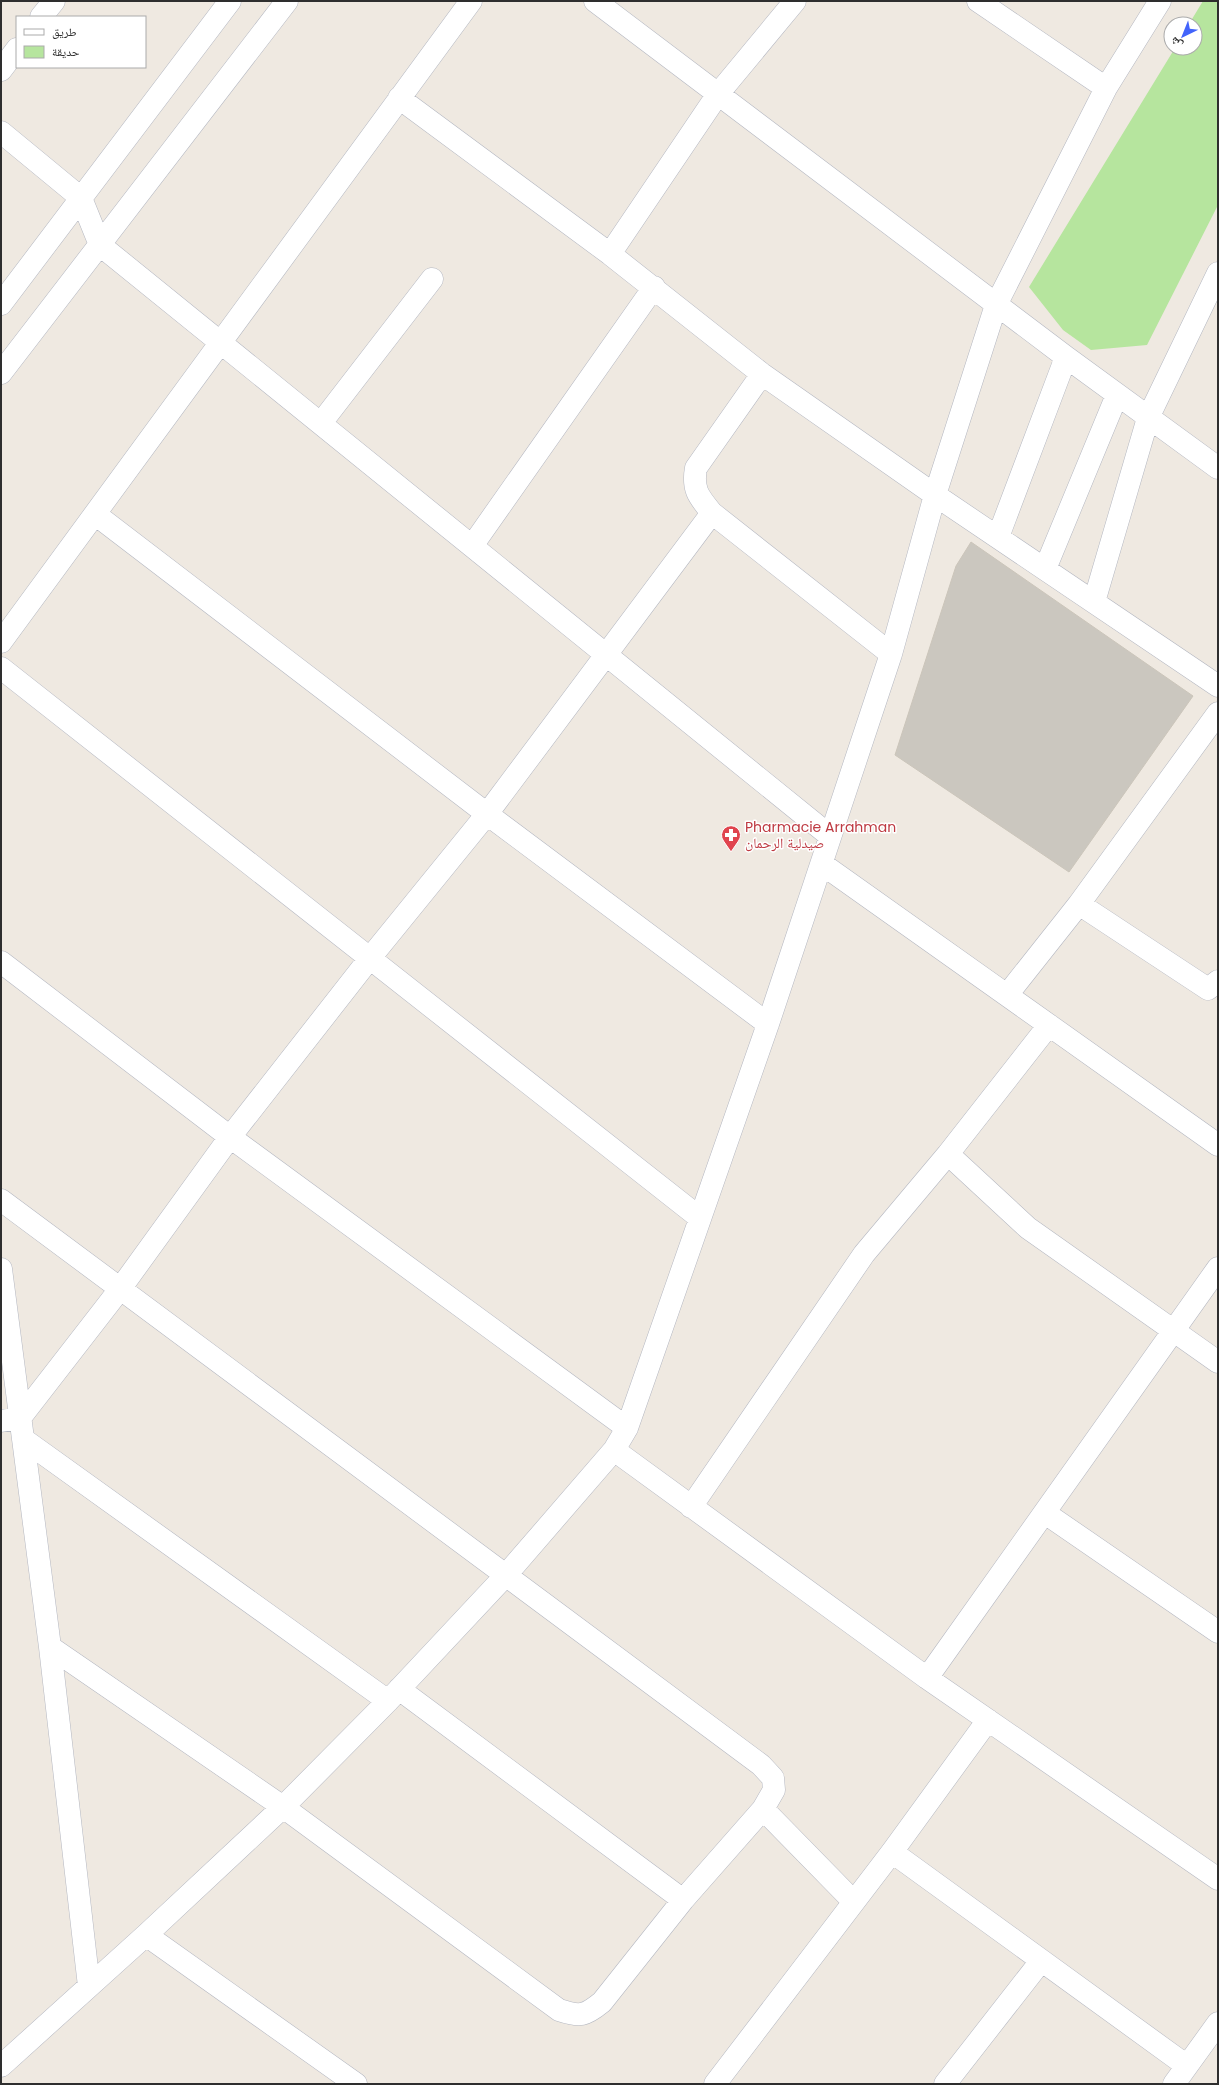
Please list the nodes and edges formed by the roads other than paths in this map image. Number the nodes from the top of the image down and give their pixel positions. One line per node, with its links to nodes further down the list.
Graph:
1 (54, 1): 9 (street)
2 (230, 1): 16 (street)
3 (287, 1): 17 (street)
4 (471, 1): 14 (street)
5 (595, 1): 13 (street)
6 (795, 1): 13 (street)
7 (978, 1): 12 (street)
8 (1160, 1): 12 (street)
9 (43, 16)
10 (16, 50): 11 (street)
11 (1, 70)
12 (1106, 88): 23 (street)
13 (718, 94): 18 (street); 23 (street)
14 (399, 98): 18 (street); 24 (street)
15 (1, 132): 16 (street)
16 (81, 198): 17 (street); 22 (street)
17 (100, 245): 24 (street); 26 (street)
18 (610, 254): 21 (street)
19 (1218, 273): 29 (street)
20 (432, 279): 30 (street)
21 (654, 288): 27 (street); 36 (street)
22 (1, 304)
23 (996, 305): 25 (street); 32 (street)
24 (221, 343): 30 (street); 33 (street)
25 (1066, 358): 28 (street); 35 (street)
26 (1, 373)
27 (762, 374): 32 (street); 34 (street)
28 (1117, 395): 29 (street); 37 (street)
29 (1148, 418): 31 (street); 38 (street)
30 (321, 423): 36 (street)
31 (1218, 468)
32 (935, 495): 35 (street); 40 (street)
33 (95, 514): 39 (street); 45 (street)
34 (712, 514): 40 (street); 41 (street)
35 (998, 537): 37 (street)
36 (472, 546): 41 (street)
37 (1045, 569): 38 (street)
38 (1094, 602): 43 (street)
39 (1, 642)
40 (891, 654): 46 (street)
41 (606, 655): 45 (street); 46 (street)
42 (1, 668): 49 (street)
43 (1218, 686)
44 (1218, 713): 48 (street)
45 (487, 814): 49 (street); 53 (street)
46 (830, 836): 47 (street)
47 (822, 864): 52 (street); 53 (street)
48 (1079, 904): 51 (street); 52 (street)
49 (370, 958): 55 (street); 59 (street)
50 (1, 962): 55 (street)
51 (1218, 981)
52 (1007, 995): 54 (street)
53 (768, 1024): 59 (street)
54 (1049, 1025): 56 (street); 57 (street)
55 (230, 1137): 62 (street); 66 (street)
56 (1218, 1145)
57 (948, 1154): 63 (street); 68 (street)
58 (1, 1200): 62 (street)
59 (700, 1218): 66 (street)
60 (1218, 1268): 63 (street)
61 (1, 1269): 65 (street)
62 (120, 1289): 65 (street); 70 (street)
63 (1174, 1330): 64 (street); 69 (street)
64 (1218, 1362)
65 (15, 1426): 72 (street); 74 (street)
66 (627, 1428): 67 (street)
67 (614, 1450): 68 (street); 70 (street)
68 (692, 1507): 73 (street)
69 (1044, 1513): 71 (street); 73 (street)
70 (506, 1575): 74 (street); 77 (street)
71 (1218, 1632)
72 (50, 1647): 76 (street); 84 (street)
73 (927, 1678): 75 (street)
74 (394, 1695): 76 (street); 80 (street)
75 (988, 1720): 78 (street); 79 (street)
76 (283, 1807): 80 (street); 82 (street)
77 (763, 1808): 80 (street); 81 (street)
78 (892, 1852): 81 (street); 83 (street)
79 (1218, 1879)
80 (683, 1900)
81 (854, 1902): 89 (street)
82 (146, 1935): 84 (street); 88 (street)
83 (1041, 1961): 87 (street); 90 (street)
84 (90, 1986): 86 (street)
85 (1218, 2023): 87 (street)
86 (1, 2066)
87 (1187, 2066): 91 (street)
88 (356, 2084)
89 (715, 2084)
90 (945, 2084)
91 (1174, 2084)

